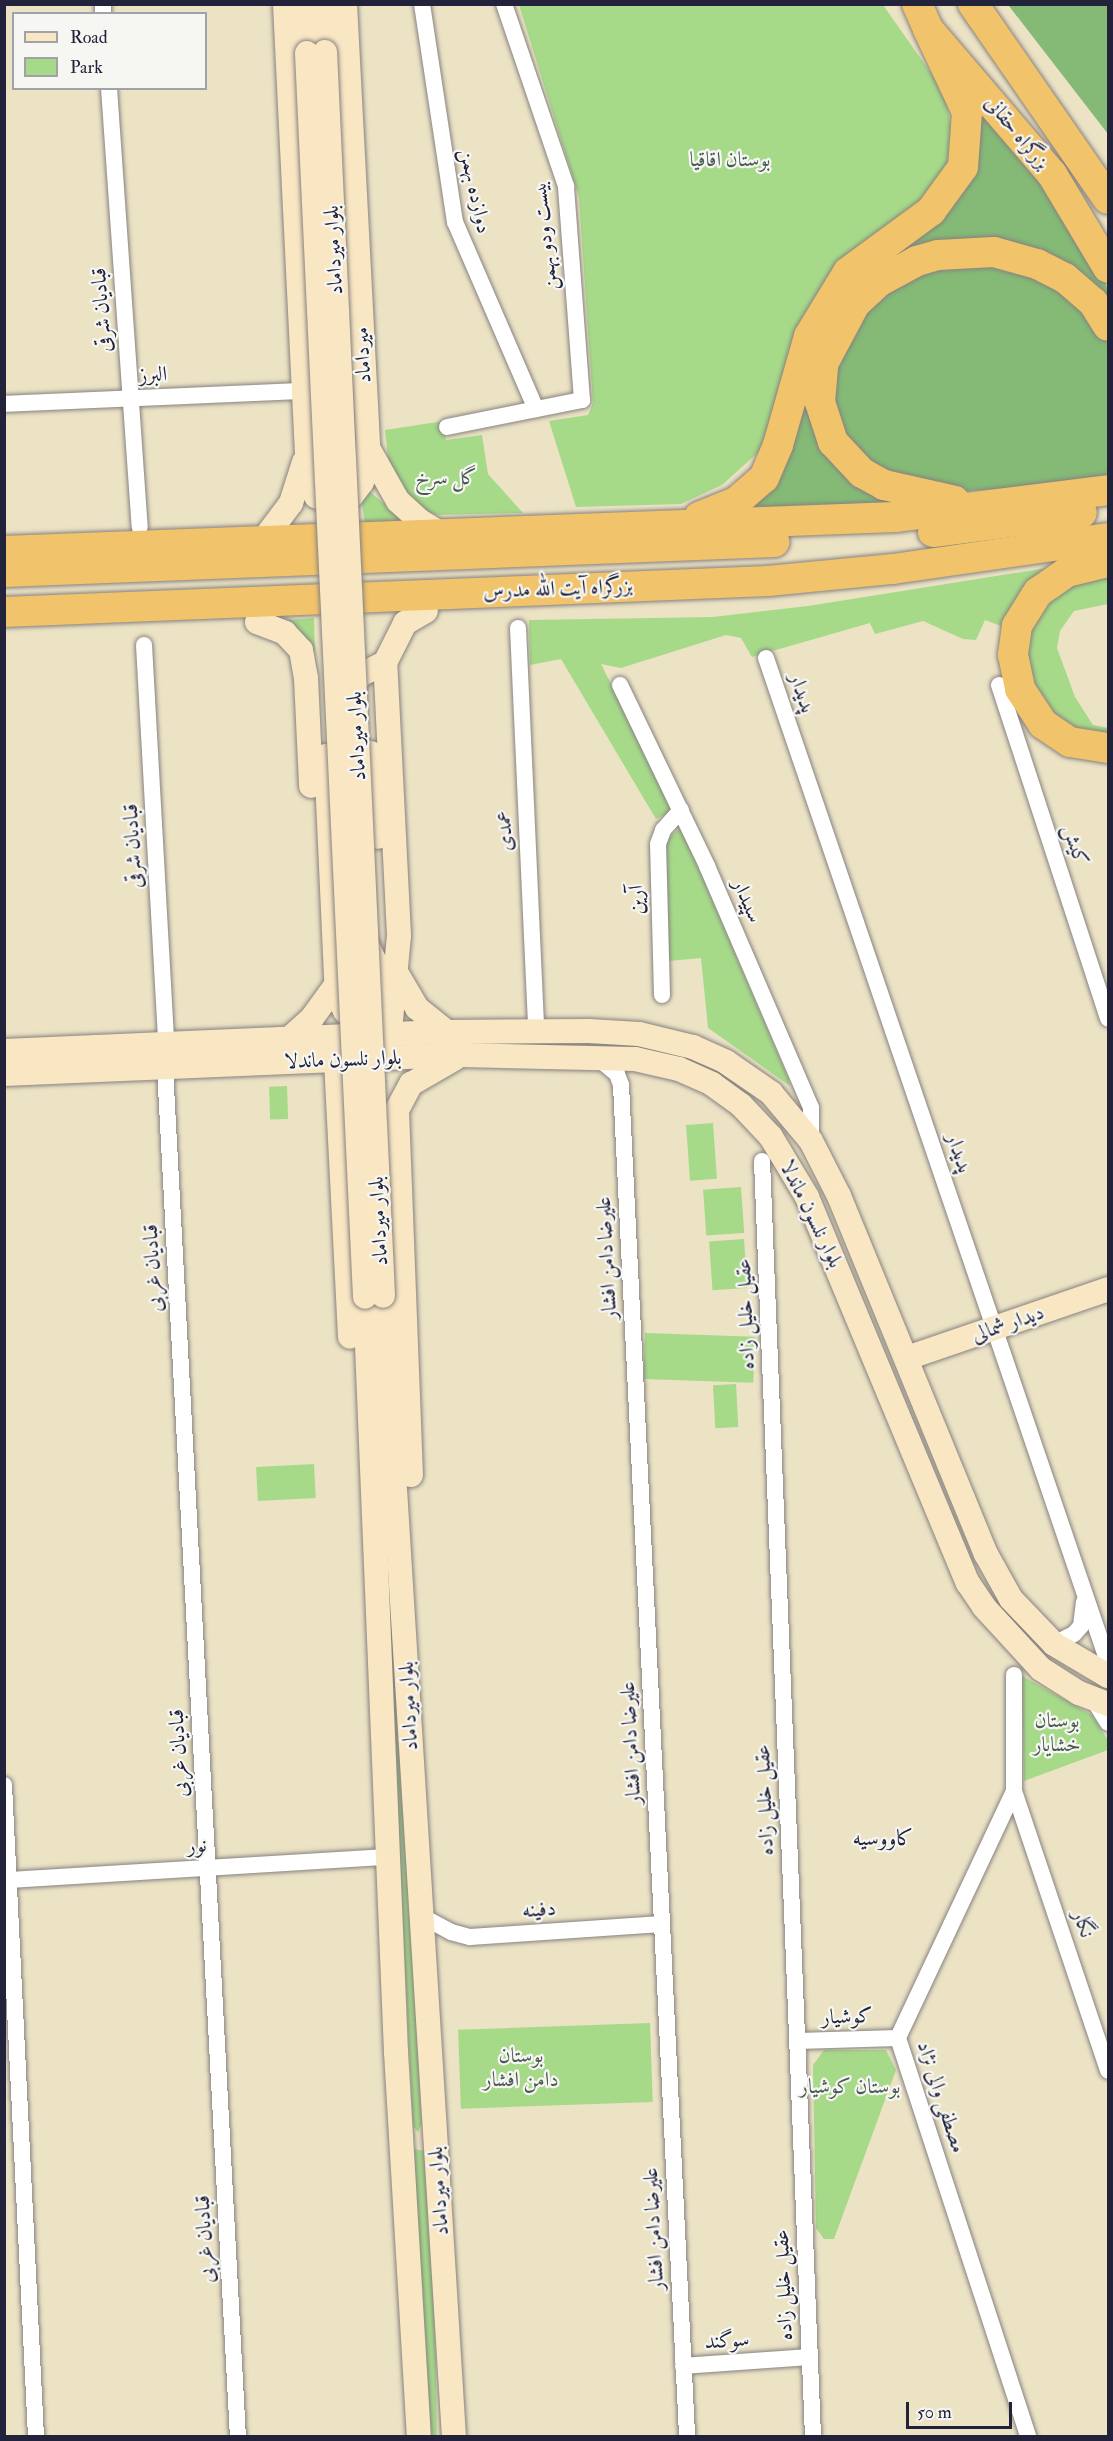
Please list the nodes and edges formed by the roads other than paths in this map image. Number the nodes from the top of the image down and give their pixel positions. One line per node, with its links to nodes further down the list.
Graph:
1 (285, 4): 13 (main road)
2 (305, 4): 9 (main road, بلوار میرداماد)
3 (322, 4): 9 (main road, بلوار میرداماد)
4 (345, 4): 12 (main road, میرداماد)
5 (422, 4): 21 (street, دوازده بهمن)
6 (504, 4): 21 (street, بیست ودو بهمن)
7 (974, 4): 11 (highway, بزرگراه حقانی)
8 (923, 17): 14 (highway, بزرگراه حقانی); 30 (highway)
9 (316, 52): 22 (main road, بلوار میرداماد, bridge)
10 (109, 90): 19 (street, قبادیان شرقی)
11 (1108, 199)
12 (356, 225): 13 (main road); 16 (main road, میرداماد)
13 (297, 246): 15 (main road)
14 (1108, 268)
15 (300, 304): 16 (main road); 18 (main road)
16 (360, 306): 24 (main road, میرداماد)
17 (1108, 326): 27 (highway)
18 (304, 391): 19 (street, البرز); 25 (main road)
19 (130, 399): 20 (street, البرز); 31 (street, قبادیان شرقی)
20 (4, 404)
21 (536, 409): 23 (street)
22 (333, 420): 51 (main road, bridge); 52 (main road, bridge); 71 (main road, بلوار میرداماد, bridge)
23 (447, 427)
24 (368, 448): 25 (main road); 32 (main road, میرداماد)
25 (307, 450): 34 (main road)
26 (1108, 490): 27 (highway)
27 (977, 505): 29 (highway); 30 (highway)
28 (1108, 510): 29 (highway, بزرگراه آیت الله مدرس)
29 (1025, 521): 38 (highway, بزرگراه آیت الله مدرس)
30 (646, 526): 32 (highway)
31 (140, 527)
32 (440, 533): 34 (highway)
33 (1108, 538): 37 (highway, بزرگراه آیت الله مدرس)
34 (264, 539): 35 (highway)
35 (4, 551)
36 (1108, 562): 49 (highway)
37 (894, 569): 39 (highway); 40 (highway, بزرگراه آیت الله مدرس)
38 (4, 572)
39 (426, 611): 41 (highway); 46 (main road)
40 (4, 612)
41 (257, 622): 43 (highway); 54 (main road)
42 (518, 628): 57 (street, عمدی)
43 (4, 632)
44 (144, 645): 62 (street, قبادیان شرقی)
45 (766, 658): 72 (street, پدیدار)
46 (385, 663): 51 (main road); 52 (main road)
47 (620, 685): 50 (street, سپیدار)
48 (999, 685): 55 (street, کیش)
49 (1108, 748)
50 (681, 810): 53 (street, آرین); 66 (street, سپیدار)
51 (396, 973): 56 (main road); 59 (main road)
52 (336, 985): 54 (main road)
53 (662, 995)
54 (322, 1005): 58 (main road)
55 (1108, 1019)
56 (447, 1032): 57 (main road, بلوار نلسون ماندلا); 59 (main road, بلوار نلسون ماندلا)
57 (536, 1032): 66 (main road, بلوار نلسون ماندلا)
58 (289, 1039): 59 (main road, بلوار نلسون ماندلا); 62 (main road, بلوار نلسون ماندلا)
59 (398, 1042): 61 (main road, بلوار نلسون ماندلا); 64 (main road, بلوار نلسون ماندلا)
60 (4, 1051): 62 (main road, بلوار نلسون ماندلا)
61 (461, 1055): 63 (main road, بلوار نلسون ماندلا); 68 (main road)
62 (166, 1056): 64 (main road, بلوار نلسون ماندلا); 65 (main road, بلوار نلسون ماندلا); 86 (street, قبادیان غربی)
63 (598, 1058): 80 (main road, بلوار نلسون ماندلا); 89 (street, علیرضا دامن افشار)
64 (336, 1060): 67 (main road)
65 (4, 1074)
66 (811, 1141): 73 (main road, بلوار نلسون ماندلا)
67 (341, 1155): 68 (main road); 81 (main road)
68 (397, 1155): 76 (main road)
69 (762, 1161): 91 (street, عقیل خلیل زاده)
70 (1108, 1289): 72 (main road, دیدار شمالی)
71 (374, 1297): 76 (main road, بلوار میرداماد); 81 (main road, بلوار میرداماد)
72 (994, 1328): 73 (main road, دیدار شمالی); 74 (street, پدیدار)
73 (907, 1358): 75 (main road, بلوار نلسون ماندلا)
74 (1084, 1592): 75 (street); 77 (street, پدیدار)
75 (1054, 1644): 79 (main road, بلوار نلسون ماندلا)
76 (406, 1647): 88 (main road, بلوار میرداماد)
77 (1108, 1662)
78 (1014, 1675): 84 (street, مصطفی والی نژاد)
79 (1108, 1676)
80 (1101, 1701): 82 (street)
81 (382, 1707): 85 (main road, بلوار میرداماد)
82 (1108, 1723)
83 (4, 1785): 87 (street)
84 (1014, 1791): 90 (street, مصطفی والی نژاد); 92 (street, نگار)
85 (387, 1857): 86 (street, نور); 94 (main road, بلوار میرداماد)
86 (207, 1868): 87 (street, نور); 100 (street, قبادیان غربی)
87 (9, 1880): 99 (street)
88 (425, 1918): 89 (street, دفینه); 93 (main road, بلوار میرداماد)
89 (662, 1924): 96 (street, علیرضا دامن افشار)
90 (898, 2038): 91 (street, کوشیار); 107 (street, مصطفی والی نژاد)
91 (797, 2041): 95 (street, عقیل خلیل زاده)
92 (1108, 2071)
93 (433, 2083): 94 (main road); 98 (main road, بلوار میرداماد)
94 (400, 2112): 97 (main road, بلوار میرداماد)
95 (810, 2357): 96 (street, سوگند); 106 (street, عقیل خلیل زاده)
96 (683, 2366): 105 (street, علیرضا دامن افشار)
97 (417, 2381): 101 (main road); 102 (main road, بلوار میرداماد)
98 (452, 2411): 103 (main road); 104 (main road, بلوار میرداماد)
99 (36, 2436)
100 (238, 2436)
101 (405, 2436)
102 (419, 2436)
103 (448, 2436)
104 (454, 2436)
105 (687, 2436)
106 (813, 2436)
107 (1028, 2436)

